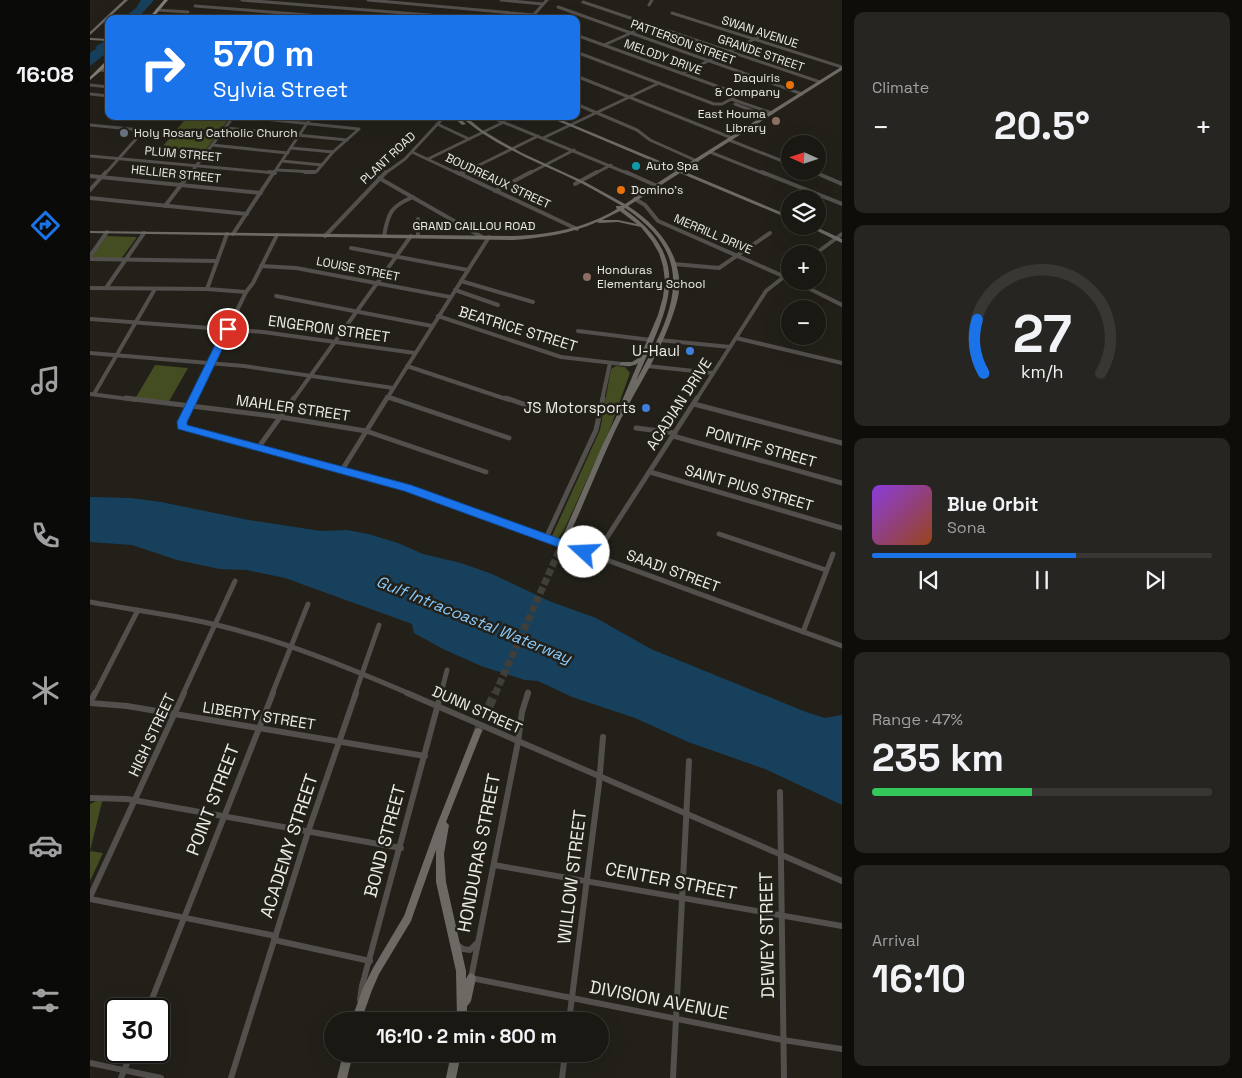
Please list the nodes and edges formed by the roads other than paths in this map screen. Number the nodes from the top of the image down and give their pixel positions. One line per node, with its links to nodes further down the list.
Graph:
1 (126, 0): 21 (main road)
2 (166, 0): 17 (main road)
3 (243, 0): 16 (street); 24 (street)
4 (368, 0): 5 (street)
5 (372, 0): 14 (street)
6 (450, 0): 14 (street)
7 (501, 0): 11 (street)
8 (547, 0): 11 (street)
9 (652, 0): 12 (street)
10 (583, 2): 26 (street, GRANDE STREET)
11 (543, 4): 20 (street)
12 (649, 5)
13 (195, 6): 16 (street)
14 (445, 6): 20 (street)
15 (558, 6): 27 (street, PATTERSON STREET)
16 (236, 9): 23 (street)
17 (158, 10): 18 (street); 22 (main road)
18 (188, 12)
19 (672, 13): 32 (street, SWAN AVENUE)
20 (534, 14)
21 (110, 15)
22 (154, 15)
23 (310, 15)
24 (429, 15)
25 (105, 20): 28 (main road)
26 (650, 24): 27 (street); 35 (street, GRANDE STREET)
27 (631, 33): 34 (street); 37 (street, PATTERSON STREET)
28 (90, 34)
29 (763, 35): 32 (street)
30 (580, 36): 34 (street, MELODY DRIVE)
31 (90, 39): 33 (main road)
32 (753, 39): 35 (street); 39 (street, SWAN AVENUE)
33 (105, 40)
34 (604, 45): 42 (street, MELODY DRIVE)
35 (729, 51): 37 (street); 45 (street, GRANDE STREET)
36 (580, 53): 46 (street)
37 (709, 60): 42 (street); 50 (street, PATTERSON STREET)
38 (105, 65): 40 (main road)
39 (842, 68): 45 (main road, GRAND CAILLOU ROAD)
40 (99, 70): 41 (street); 44 (main road)
41 (105, 71)
42 (683, 73): 53 (street, MELODY DRIVE)
43 (580, 78): 52 (street)
44 (90, 79)
45 (820, 82): 50 (main road, GRAND CAILLOU ROAD)
46 (659, 83): 52 (street); 53 (street)
47 (90, 85): 48 (street)
48 (105, 86)
49 (90, 94): 51 (street)
50 (802, 94): 56 (main road, GRAND CAILLOU ROAD)
51 (105, 96)
52 (630, 97): 55 (street); 78 (street)
53 (730, 100): 56 (street)
54 (580, 106): 55 (street)
55 (596, 113): 69 (street); 93 (street)
56 (769, 115): 78 (main road, GRAND CAILLOU ROAD)
57 (232, 120): 70 (street)
58 (270, 120): 66 (street)
59 (309, 120): 66 (street)
60 (441, 120): 67 (street, PLANT ROAD)
61 (460, 120): 73 (main road)
62 (466, 120): 73 (main road)
63 (499, 120): 65 (street)
64 (558, 120): 69 (main road)
65 (504, 122): 73 (street); 75 (street)
66 (306, 124): 74 (street); 79 (street)
67 (437, 124): 77 (street); 86 (street, PLANT ROAD)
68 (90, 125): 71 (street)
69 (570, 125): 76 (street); 99 (main road)
70 (226, 128): 74 (street); 80 (street)
71 (144, 130): 72 (street); 89 (street)
72 (171, 133)
73 (480, 134): 77 (street); 83 (main road)
74 (298, 136): 79 (street); 81 (street)
75 (538, 136): 76 (street); 83 (street)
76 (543, 138): 82 (street)
77 (469, 139): 90 (street)
78 (730, 139): 87 (main road, GRAND CAILLOU ROAD); 91 (street)
79 (347, 140): 85 (street)
80 (212, 145): 84 (street); 96 (street)
81 (291, 148): 84 (street); 85 (street)
82 (574, 150): 95 (street); 97 (street)
83 (508, 151): 97 (main road); 100 (street)
84 (288, 152): 92 (street)
85 (333, 152): 94 (street)
86 (412, 152): 90 (street, BOUDREAUX STREET); 103 (street, PLANT ROAD)
87 (710, 152): 93 (main road, GRAND CAILLOU ROAD); 115 (street)
88 (90, 156): 89 (street, PLUM STREET)
89 (119, 158): 96 (street, PLUM STREET); 102 (street)
90 (428, 159): 100 (street, BOUDREAUX STREET)
91 (781, 160)
92 (282, 161): 94 (street); 98 (street)
93 (697, 161): 99 (main road, GRAND CAILLOU ROAD)
94 (322, 165): 98 (street, PLUM STREET)
95 (611, 165): 105 (street); 108 (street)
96 (195, 166): 98 (street, PLUM STREET); 107 (street)
97 (541, 167): 105 (main road); 110 (street)
98 (275, 171): 111 (street)
99 (680, 172): 108 (main road, GRAND CAILLOU ROAD); 119 (main road)
100 (460, 174): 110 (street, BOUDREAUX STREET)
101 (90, 176): 102 (street, HELLIER STREET)
102 (102, 177): 107 (street, HELLIER STREET); 109 (street)
103 (379, 178): 112 (street); 132 (street, PLANT ROAD)
104 (826, 178): 106 (street)
105 (577, 183): 117 (main road)
106 (842, 184)
107 (181, 185): 111 (street, HELLIER STREET); 116 (street)
108 (657, 186): 114 (main road, GRAND CAILLOU ROAD)
109 (90, 190)
110 (495, 191): 123 (street, BOUDREAUX STREET)
111 (261, 193): 118 (street)
112 (413, 197): 133 (street); 136 (street)
113 (90, 198): 116 (street)
114 (635, 199): 117 (main road, GRAND CAILLOU ROAD); 140 (street, MERRILL DRIVE)
115 (842, 204)
116 (165, 206): 118 (street)
117 (623, 207): 121 (main road, GRAND CAILLOU ROAD); 122 (main road); 145 (main road)
118 (247, 214): 129 (street)
119 (781, 214)
120 (418, 219): 135 (street)
121 (596, 222): 122 (main road); 123 (main road, GRAND CAILLOU ROAD)
122 (643, 227): 170 (main road)
123 (576, 229): 136 (main road, GRAND CAILLOU ROAD)
124 (90, 232): 125 (main road, GRAND CAILLOU ROAD)
125 (107, 232): 126 (main road, GRAND CAILLOU ROAD); 142 (street)
126 (144, 233): 129 (main road, GRAND CAILLOU ROAD); 143 (street)
127 (770, 233): 140 (street)
128 (826, 233): 137 (main road)
129 (230, 234): 131 (main road, GRAND CAILLOU ROAD); 144 (street)
130 (842, 234): 137 (street)
131 (277, 235): 132 (main road, GRAND CAILLOU ROAD); 146 (street)
132 (325, 236): 133 (main road, GRAND CAILLOU ROAD)
133 (384, 236): 134 (main road, GRAND CAILLOU ROAD)
134 (412, 236): 135 (main road, GRAND CAILLOU ROAD); 141 (street)
135 (418, 236): 136 (main road, GRAND CAILLOU ROAD)
136 (486, 237): 147 (street)
137 (839, 239): 138 (street)
138 (826, 247)
139 (351, 248): 141 (street)
140 (738, 255): 145 (street); 148 (street, MERRILL DRIVE)
141 (397, 256): 147 (street); 151 (street)
142 (90, 258): 143 (street)
143 (123, 261): 144 (street); 153 (street)
144 (217, 261): 155 (street)
145 (674, 264): 174 (main road)
146 (261, 266): 151 (street, LOUISE STREET); 158 (street)
147 (468, 270): 150 (street)
148 (781, 274)
149 (781, 279): 172 (street, ACADIAN DRIVE)
150 (461, 281): 156 (street); 161 (street)
151 (377, 283): 160 (street, LOUISE STREET); 164 (street)
152 (90, 288): 153 (street)
153 (106, 288): 154 (street)
154 (155, 289): 155 (street); 167 (street)
155 (207, 289): 158 (street)
156 (455, 290): 160 (street); 162 (street)
157 (812, 290): 163 (street)
158 (246, 292): 169 (street)
159 (276, 296): 164 (street)
160 (450, 297): 165 (street)
161 (532, 302)
162 (498, 305)
163 (842, 305)
164 (357, 311): 168 (street); 175 (street)
165 (438, 316): 168 (street); 183 (street, BEATRICE STREET)
166 (90, 319): 167 (street, ENGERON STREET)
167 (138, 322): 169 (street, ENGERON STREET); 180 (street)
168 (432, 326): 179 (street)
169 (228, 329): 175 (street, ENGERON STREET); 182 (street)
170 (655, 330): 173 (main road); 174 (main road)
171 (578, 331): 173 (street)
172 (736, 338): 176 (street, ACADIAN DRIVE); 184 (street)
173 (651, 340): 177 (main road); 181 (main road)
174 (659, 340): 176 (street); 177 (main road)
175 (334, 342): 179 (street, ENGERON STREET); 189 (street)
176 (730, 347): 188 (street, ACADIAN DRIVE)
177 (655, 348): 187 (main road)
178 (90, 353): 180 (street)
179 (415, 353): 186 (street)
180 (118, 355): 182 (street); 192 (street)
181 (642, 357): 185 (main road); 190 (main road)
182 (211, 363): 189 (street); 195 (street)
183 (610, 363): 185 (street, BEATRICE STREET); 211 (street)
184 (842, 363)
185 (622, 364): 190 (main road)
186 (407, 366): 191 (street); 196 (street)
187 (647, 366): 188 (street); 197 (main road)
188 (713, 373): 194 (street, ACADIAN DRIVE)
189 (310, 376): 191 (street); 198 (street)
190 (634, 376): 197 (main road)
191 (393, 388): 193 (street)
192 (92, 394): 195 (street, MAHLER STREET)
193 (387, 397): 200 (street); 202 (street)
194 (694, 404): 201 (street, ACADIAN DRIVE); 203 (street)
195 (189, 406): 198 (street, MAHLER STREET); 204 (street, SAADI STREET)
196 (529, 406)
197 (620, 416): 212 (main road)
198 (280, 417): 200 (street, MAHLER STREET); 204 (street)
199 (636, 428): 201 (street, PONTIFF STREET)
200 (366, 431): 205 (street); 206 (street, MAHLER STREET)
201 (674, 435): 207 (street, ACADIAN DRIVE); 208 (street, PONTIFF STREET)
202 (509, 438)
203 (842, 443)
204 (258, 448): 205 (street, SAADI STREET)
205 (342, 470): 211 (street, SAADI STREET)
206 (486, 472)
207 (650, 472): 209 (street, SAINT PIUS STREET); 214 (street, ACADIAN DRIVE)
208 (842, 483)
209 (842, 528)
210 (719, 534): 215 (street)
211 (546, 538): 214 (street, SAADI STREET)
212 (564, 540)
213 (833, 554): 215 (street)
214 (596, 556): 222 (street, SAADI STREET)
215 (826, 570): 222 (street)
216 (235, 581): 221 (street, HIGH STREET)
217 (90, 602): 219 (street, DUNN STREET)
218 (308, 604): 223 (street, POINT STREET)
219 (138, 610): 221 (street, DUNN STREET); 228 (street)
220 (378, 625): 226 (street, ACADEMY STREET)
221 (216, 626): 223 (street, DUNN STREET); 230 (street, HIGH STREET)
222 (803, 632): 224 (street, SAADI STREET)
223 (290, 646): 226 (street, DUNN STREET); 231 (street, POINT STREET)
224 (842, 646)
225 (447, 670): 229 (street, BOND STREET)
226 (361, 672): 229 (street, DUNN STREET); 234 (street, ACADEMY STREET)
227 (528, 692): 235 (street, HONDURAS STREET)
228 (90, 703): 230 (street, LIBERTY STREET)
229 (438, 706): 235 (street, DUNN STREET); 236 (street, BOND STREET)
230 (175, 715): 231 (street, LIBERTY STREET); 241 (street, HIGH STREET)
231 (257, 728): 234 (street, LIBERTY STREET); 244 (street, POINT STREET)
232 (478, 731): 242 (main road)
233 (603, 737): 238 (street, WILLOW STREET)
234 (338, 742): 236 (street, LIBERTY STREET); 245 (street, ACADEMY STREET)
235 (518, 742): 238 (street, DUNN STREET); 248 (street, HONDURAS STREET)
236 (425, 756): 246 (street, BOND STREET)
237 (689, 761): 243 (street)
238 (600, 774): 243 (street, DUNN STREET); 249 (street, WILLOW STREET)
239 (780, 792): 247 (street, DEWEY STREET)
240 (90, 798): 241 (street)
241 (136, 801): 244 (street); 251 (street, HIGH STREET)
242 (447, 812): 258 (main road); 264 (main road)
243 (687, 812): 247 (street, DUNN STREET); 252 (street)
244 (223, 817): 245 (street); 254 (street, POINT STREET)
245 (308, 832): 246 (street); 256 (street, ACADEMY STREET)
246 (401, 848): 259 (street, BOND STREET)
247 (780, 856): 250 (street, DUNN STREET); 253 (street, DEWEY STREET)
248 (494, 865): 249 (street, CENTER STREET); 257 (street, HONDURAS STREET)
249 (587, 880): 252 (street, CENTER STREET); 262 (street, WILLOW STREET)
250 (842, 881)
251 (90, 898): 254 (street)
252 (683, 899): 253 (street, CENTER STREET); 268 (street)
253 (782, 917): 255 (street, CENTER STREET); 269 (street, DEWEY STREET)
254 (182, 919): 256 (street); 261 (street, POINT STREET)
255 (842, 926)
256 (275, 938): 259 (street); 277 (street, ACADEMY STREET)
257 (480, 938): 258 (street); 260 (street, HONDURAS STREET)
258 (456, 944): 265 (main road)
259 (370, 961): 263 (street, BOND STREET)
260 (471, 978): 262 (street, DIVISION AVENUE); 266 (main road, HONDURAS STREET)
261 (152, 998)
262 (572, 998): 267 (street, WILLOW STREET); 268 (street, DIVISION AVENUE)
263 (358, 1012)
264 (359, 1012)
265 (462, 1012)
266 (464, 1012)
267 (570, 1012)
268 (677, 1018): 269 (street, DIVISION AVENUE); 281 (street)
269 (783, 1040): 270 (street, DIVISION AVENUE); 282 (street, DEWEY STREET)
270 (842, 1049)
271 (346, 1062): 278 (main road)
272 (454, 1062): 279 (main road)
273 (564, 1062): 280 (street)
274 (90, 1063): 275 (street)
275 (123, 1074): 276 (street)
276 (161, 1078)
277 (231, 1078)
278 (342, 1078)
279 (451, 1078)
280 (562, 1078)
281 (673, 1078)
282 (784, 1078)

